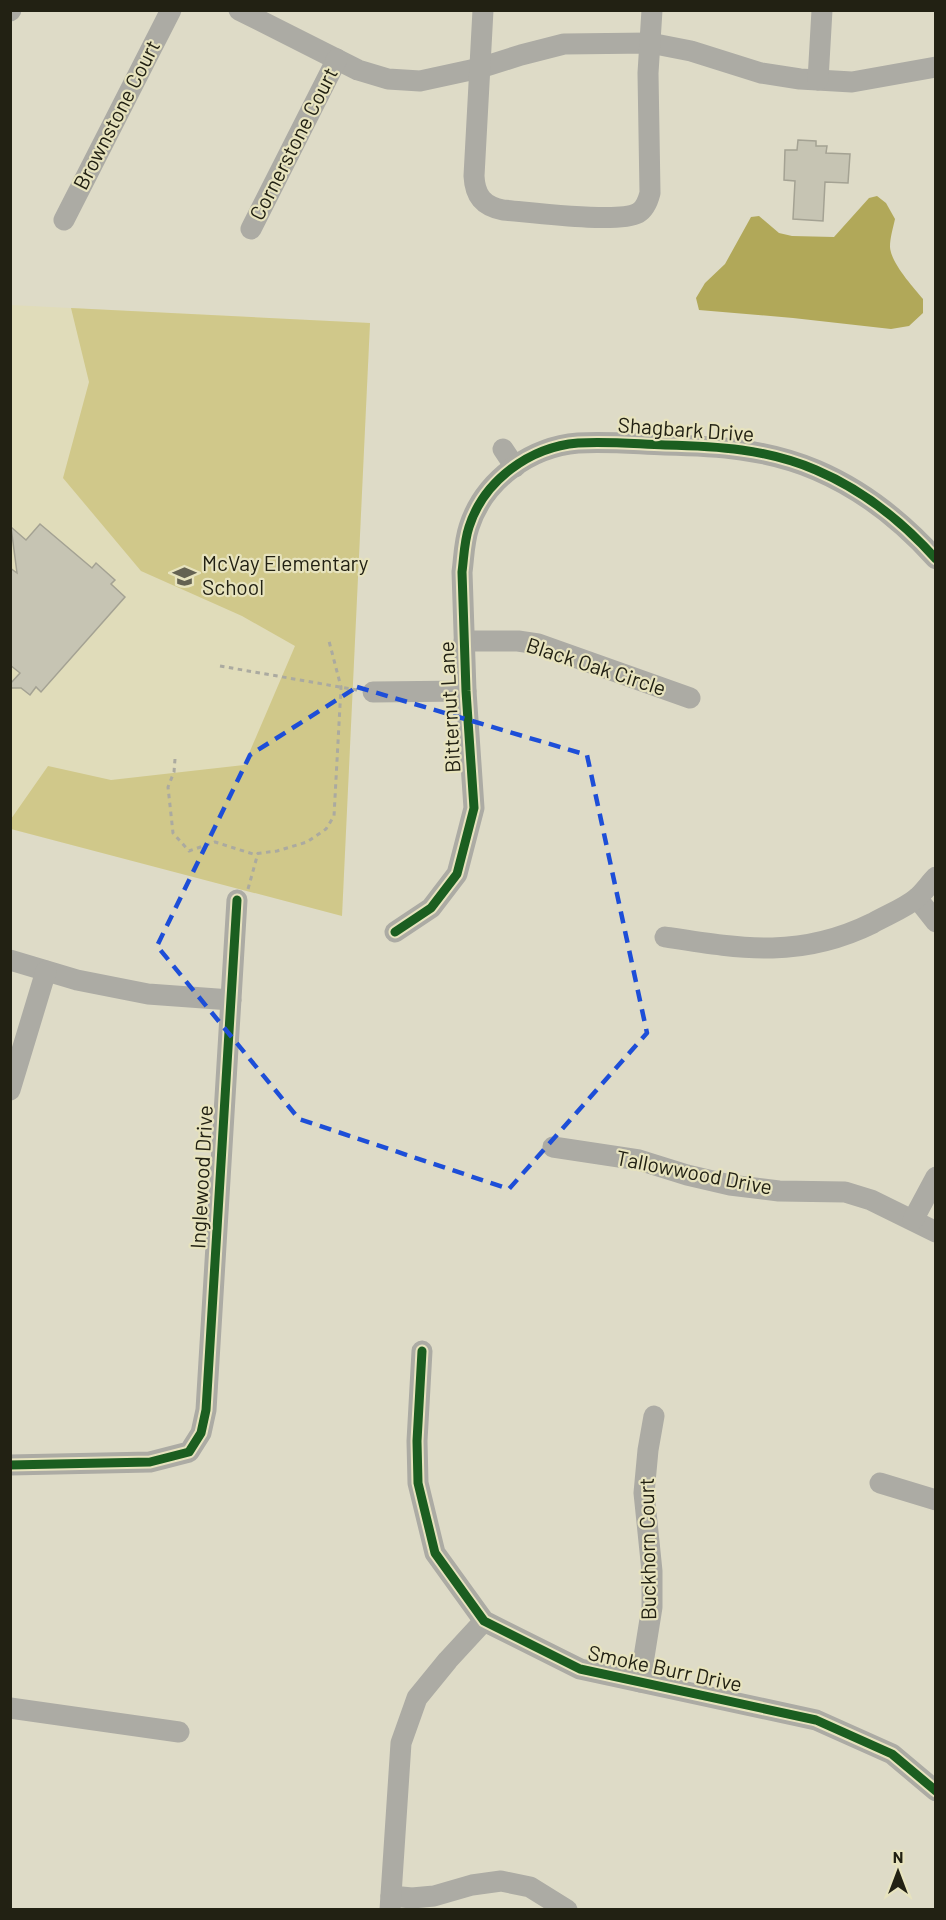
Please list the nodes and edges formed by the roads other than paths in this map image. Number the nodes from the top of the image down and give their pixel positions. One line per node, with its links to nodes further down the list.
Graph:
1 (171, 10): 11 (street, Brownstone Court)
2 (239, 10): 7 (street)
3 (483, 10): 8 (street)
4 (652, 10): 6 (street)
5 (822, 10): 10 (street)
6 (650, 43): 8 (street); 8 (street); 10 (street)
7 (337, 59): 8 (street); 12 (street, Cornerstone Court)
8 (480, 68)
9 (936, 68): 10 (street)
10 (818, 80)
11 (64, 220)
12 (251, 229)
13 (503, 449): 14 (street)
14 (515, 467): 15 (street, Shagbark Drive); 16 (street, Bitternut Lane)
15 (936, 559)
16 (464, 641): 17 (street, Bitternut Lane); 19 (street, Black Oak Circle)
17 (466, 691): 18 (street); 24 (street, Bitternut Lane)
18 (373, 692)
19 (690, 698)
20 (936, 877): 21 (street)
21 (917, 898): 23 (street); 25 (street)
22 (237, 900): 28 (street, Inglewood Drive)
23 (936, 921)
24 (395, 933)
25 (665, 937)
26 (10, 960): 27 (street)
27 (46, 971): 28 (street); 29 (street)
28 (231, 1000): 36 (street, Inglewood Drive)
29 (10, 1090)
30 (553, 1147): 32 (street, Tallowwood Drive)
31 (936, 1177): 32 (street)
32 (913, 1220): 33 (street, Tallowwood Drive)
33 (936, 1232)
34 (422, 1351): 39 (street, Smoke Burr Drive)
35 (654, 1416): 40 (street, Buckhorn Court)
36 (10, 1465)
37 (880, 1483): 38 (street)
38 (936, 1500)
39 (484, 1621): 40 (street, Smoke Burr Drive); 44 (street)
40 (640, 1682): 43 (street, Smoke Burr Drive)
41 (10, 1708): 42 (street)
42 (179, 1732)
43 (936, 1791)
44 (391, 1903): 45 (street)
45 (567, 1910)

